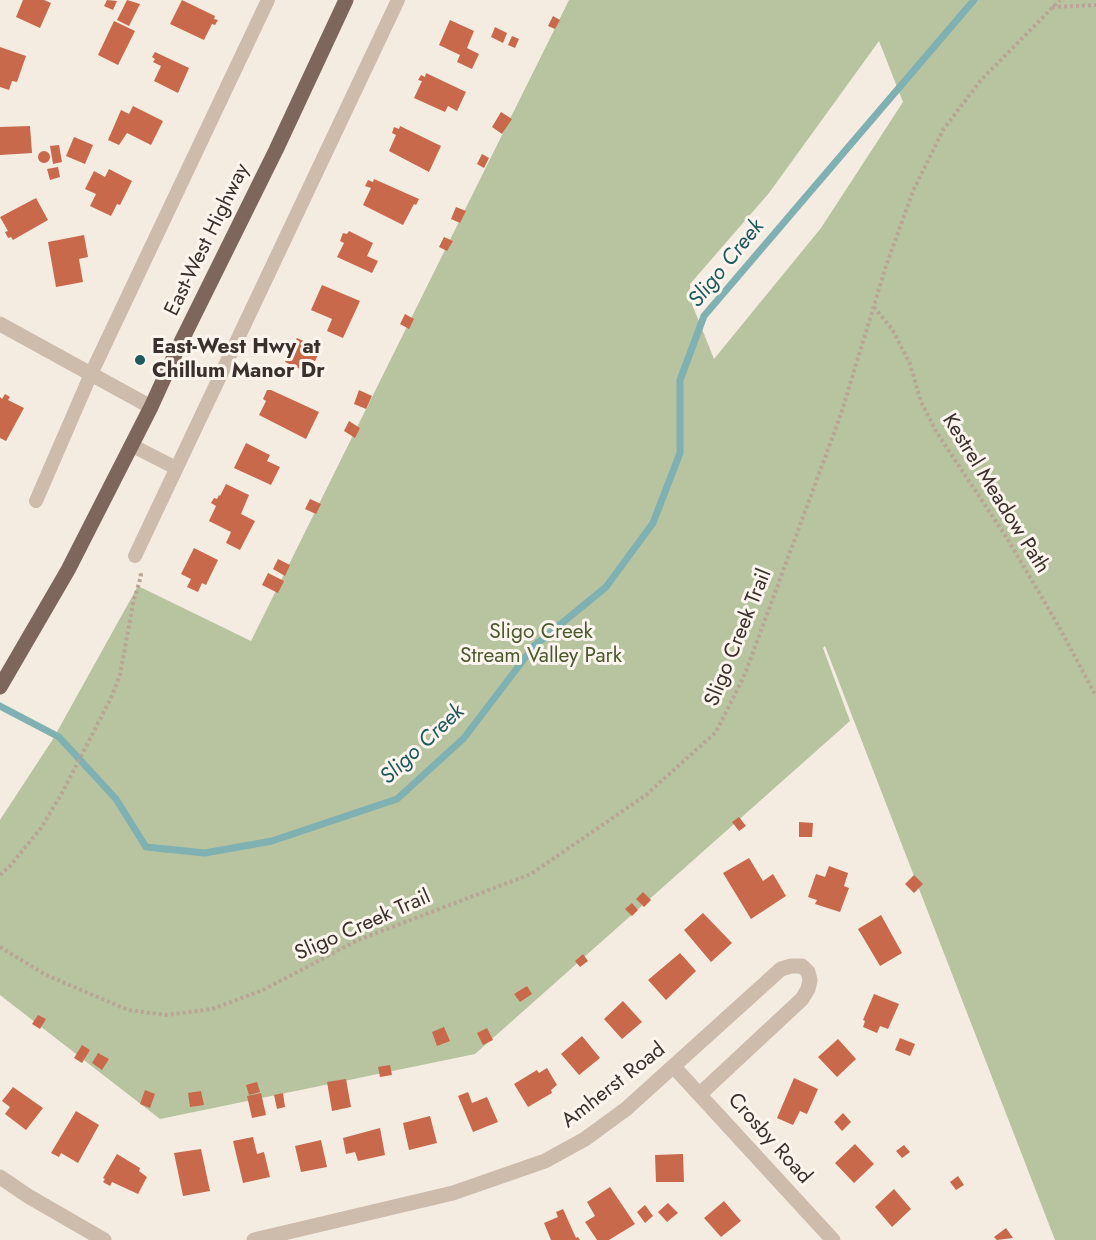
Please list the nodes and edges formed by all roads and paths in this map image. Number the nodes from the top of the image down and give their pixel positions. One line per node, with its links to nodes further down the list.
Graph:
1 (268, 0): 9 (lane)
2 (346, 0): 10 (main road, East-West Highway)
3 (399, 0): 12 (lane)
4 (1060, 0): 6 (path, Sligo Creek Trail)
5 (1096, 5): 6 (path)
6 (1052, 7): 7 (path, Sligo Creek Trail)
7 (874, 307): 16 (path, Kestrel Meadow Path); 18 (path, Sligo Creek Trail)
8 (0, 324): 9 (street)
9 (91, 374): 10 (street); 13 (lane)
10 (151, 407): 11 (main road, East-West Highway)
11 (131, 445): 12 (lane); 15 (main road, East-West Highway)
12 (176, 468): 14 (lane)
13 (36, 501)
14 (135, 556): 17 (path)
15 (3, 682)
16 (1096, 696)
17 (0, 875)
18 (0, 947)
19 (674, 1067): 20 (street, Crosby Road); 20 (street, Amherst Road); 23 (street, Amherst Road)
20 (700, 1094): 24 (street, Crosby Road)
21 (0, 1177): 22 (street)
22 (104, 1240)
23 (254, 1240)
24 (833, 1240)

